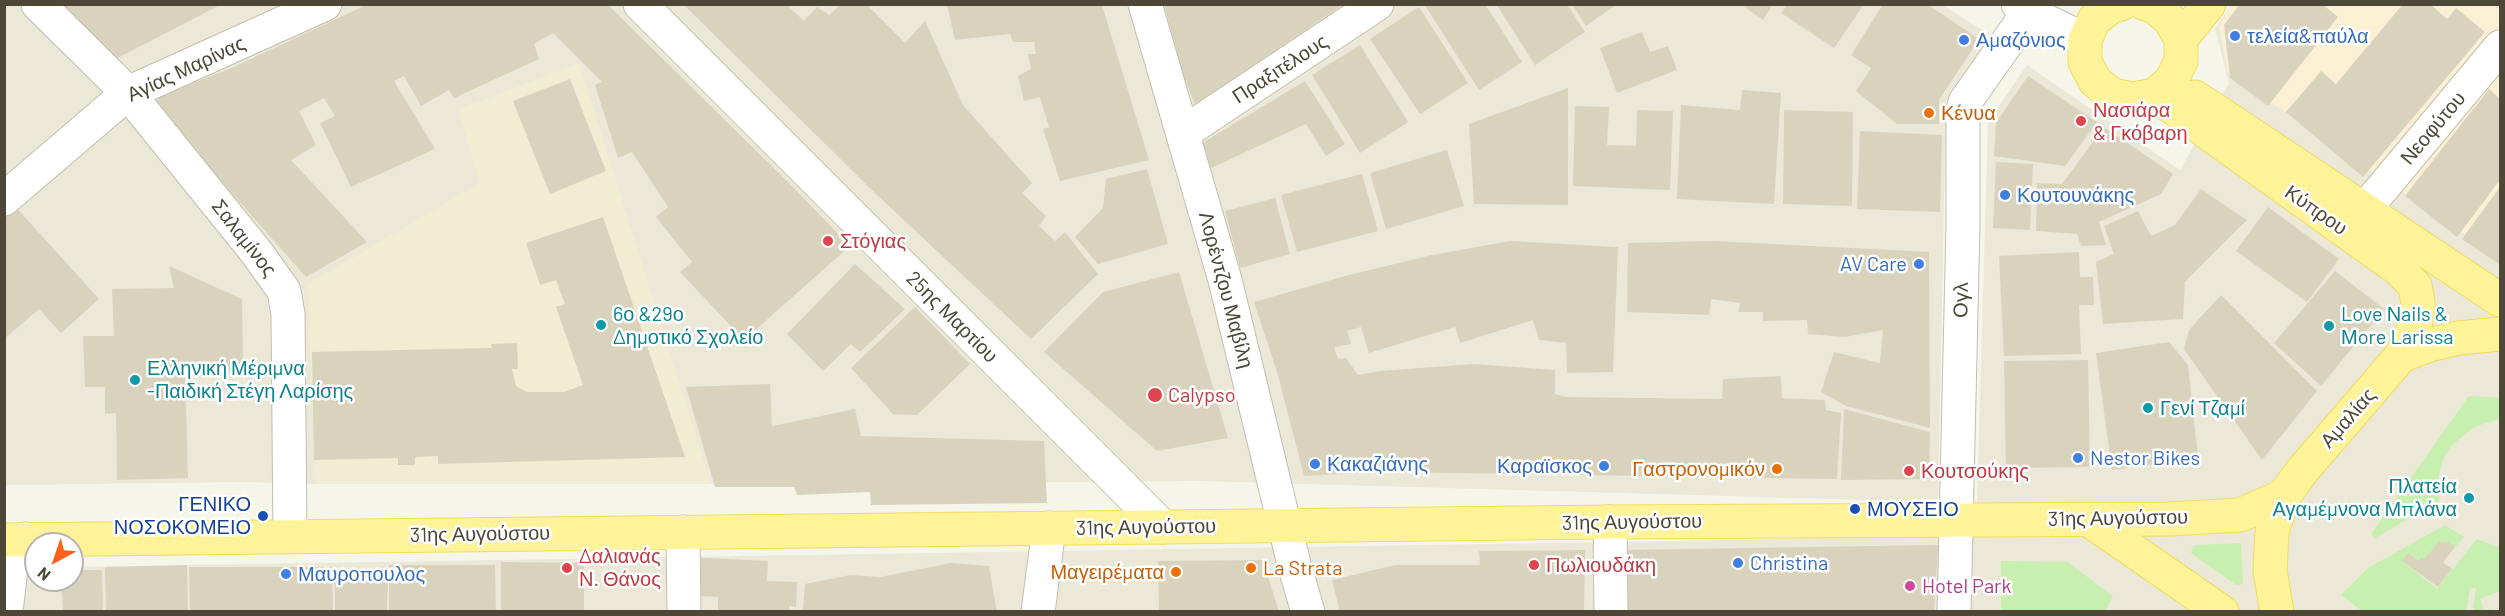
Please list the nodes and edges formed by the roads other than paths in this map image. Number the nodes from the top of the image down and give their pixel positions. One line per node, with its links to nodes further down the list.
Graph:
1 (38, 4): 14 (street, Σαλαμίνος)
2 (325, 4): 14 (street, Αγίας Μαρίνας)
3 (640, 4): 26 (street, 25ης Μαρτίου)
4 (1145, 4): 15 (street, Λορέντζου Μαβίλη)
5 (1377, 4): 15 (street, Πραξιτέλους)
6 (2121, 4): 11 (main road)
7 (2145, 4): 10 (main road)
8 (2208, 4): 10 (main road)
9 (2027, 10): 11 (street); 22 (street, Ογλ)
10 (2181, 39): 13 (main road)
11 (2085, 40): 13 (main road)
12 (2500, 47): 17 (street, Νεοφύτου)
13 (2163, 88): 17 (main road, Κύπρου); 20 (main road, Κύπρου)
14 (128, 93): 16 (street, Αγίας Μαρίνας); 29 (street, Σαλαμίνος)
15 (1183, 133): 25 (street, Λορέντζου Μαβίλη)
16 (4, 199)
17 (2365, 209): 18 (main road, Κύπρου)
18 (2500, 300)
19 (2500, 334): 20 (main road, Αμαλίας)
20 (2402, 356): 21 (main road, Αμαλίας)
21 (2283, 496): 23 (main road, 31ης Αυγούστου); 38 (main road, Αμαλίας)
22 (1956, 519): 23 (main road, 31ης Αυγούστου); 24 (main road, 31ης Αυγούστου); 36 (street, Ογλ)
23 (2089, 520): 37 (main road)
24 (1610, 522): 25 (main road, 31ης Αυγούστου); 35 (street)
25 (1285, 526): 26 (main road, 31ης Αυγούστου); 34 (street, Λορέντζου Μαβίλη)
26 (1163, 527): 27 (main road, 31ης Αυγούστου)
27 (1049, 528): 28 (main road, 31ης Αυγούστου); 33 (street)
28 (683, 532): 29 (main road, 31ης Αυγούστου); 32 (street)
29 (290, 536): 30 (main road, 31ης Αυγούστου)
30 (15, 539): 31 (street)
31 (6, 612)
32 (684, 612)
33 (1038, 612)
34 (1308, 612)
35 (1611, 612)
36 (1954, 612)
37 (2222, 612)
38 (2277, 612)

